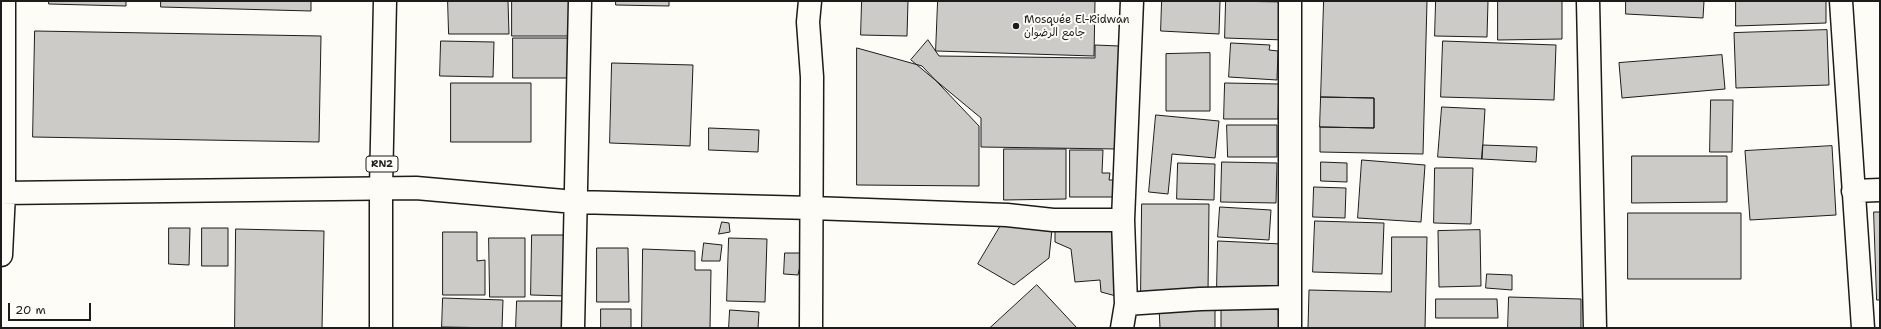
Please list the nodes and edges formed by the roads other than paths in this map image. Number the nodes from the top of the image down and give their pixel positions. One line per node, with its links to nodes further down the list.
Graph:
1 (4, 1): 12 (main road)
2 (386, 1): 9 (main road, RN2)
3 (580, 1): 13 (main road)
4 (810, 1): 14 (main road)
5 (1132, 1): 15 (main road)
6 (1290, 1): 17 (main road)
7 (1588, 1): 24 (main road)
8 (1841, 1): 11 (main road)
9 (381, 188): 12 (main road); 13 (main road); 19 (main road, RN2)
10 (1880, 190): 11 (main road)
11 (1853, 191): 25 (main road)
12 (2, 193): 16 (main road)
13 (575, 202): 14 (main road); 20 (main road)
14 (812, 208): 15 (main road); 21 (main road)
15 (1123, 220): 18 (main road)
16 (1, 255)
17 (1289, 297): 18 (main road); 23 (main road)
18 (1126, 304): 22 (main road)
19 (381, 328)
20 (574, 328)
21 (811, 328)
22 (1122, 328)
23 (1290, 328)
24 (1595, 328)
25 (1862, 328)

